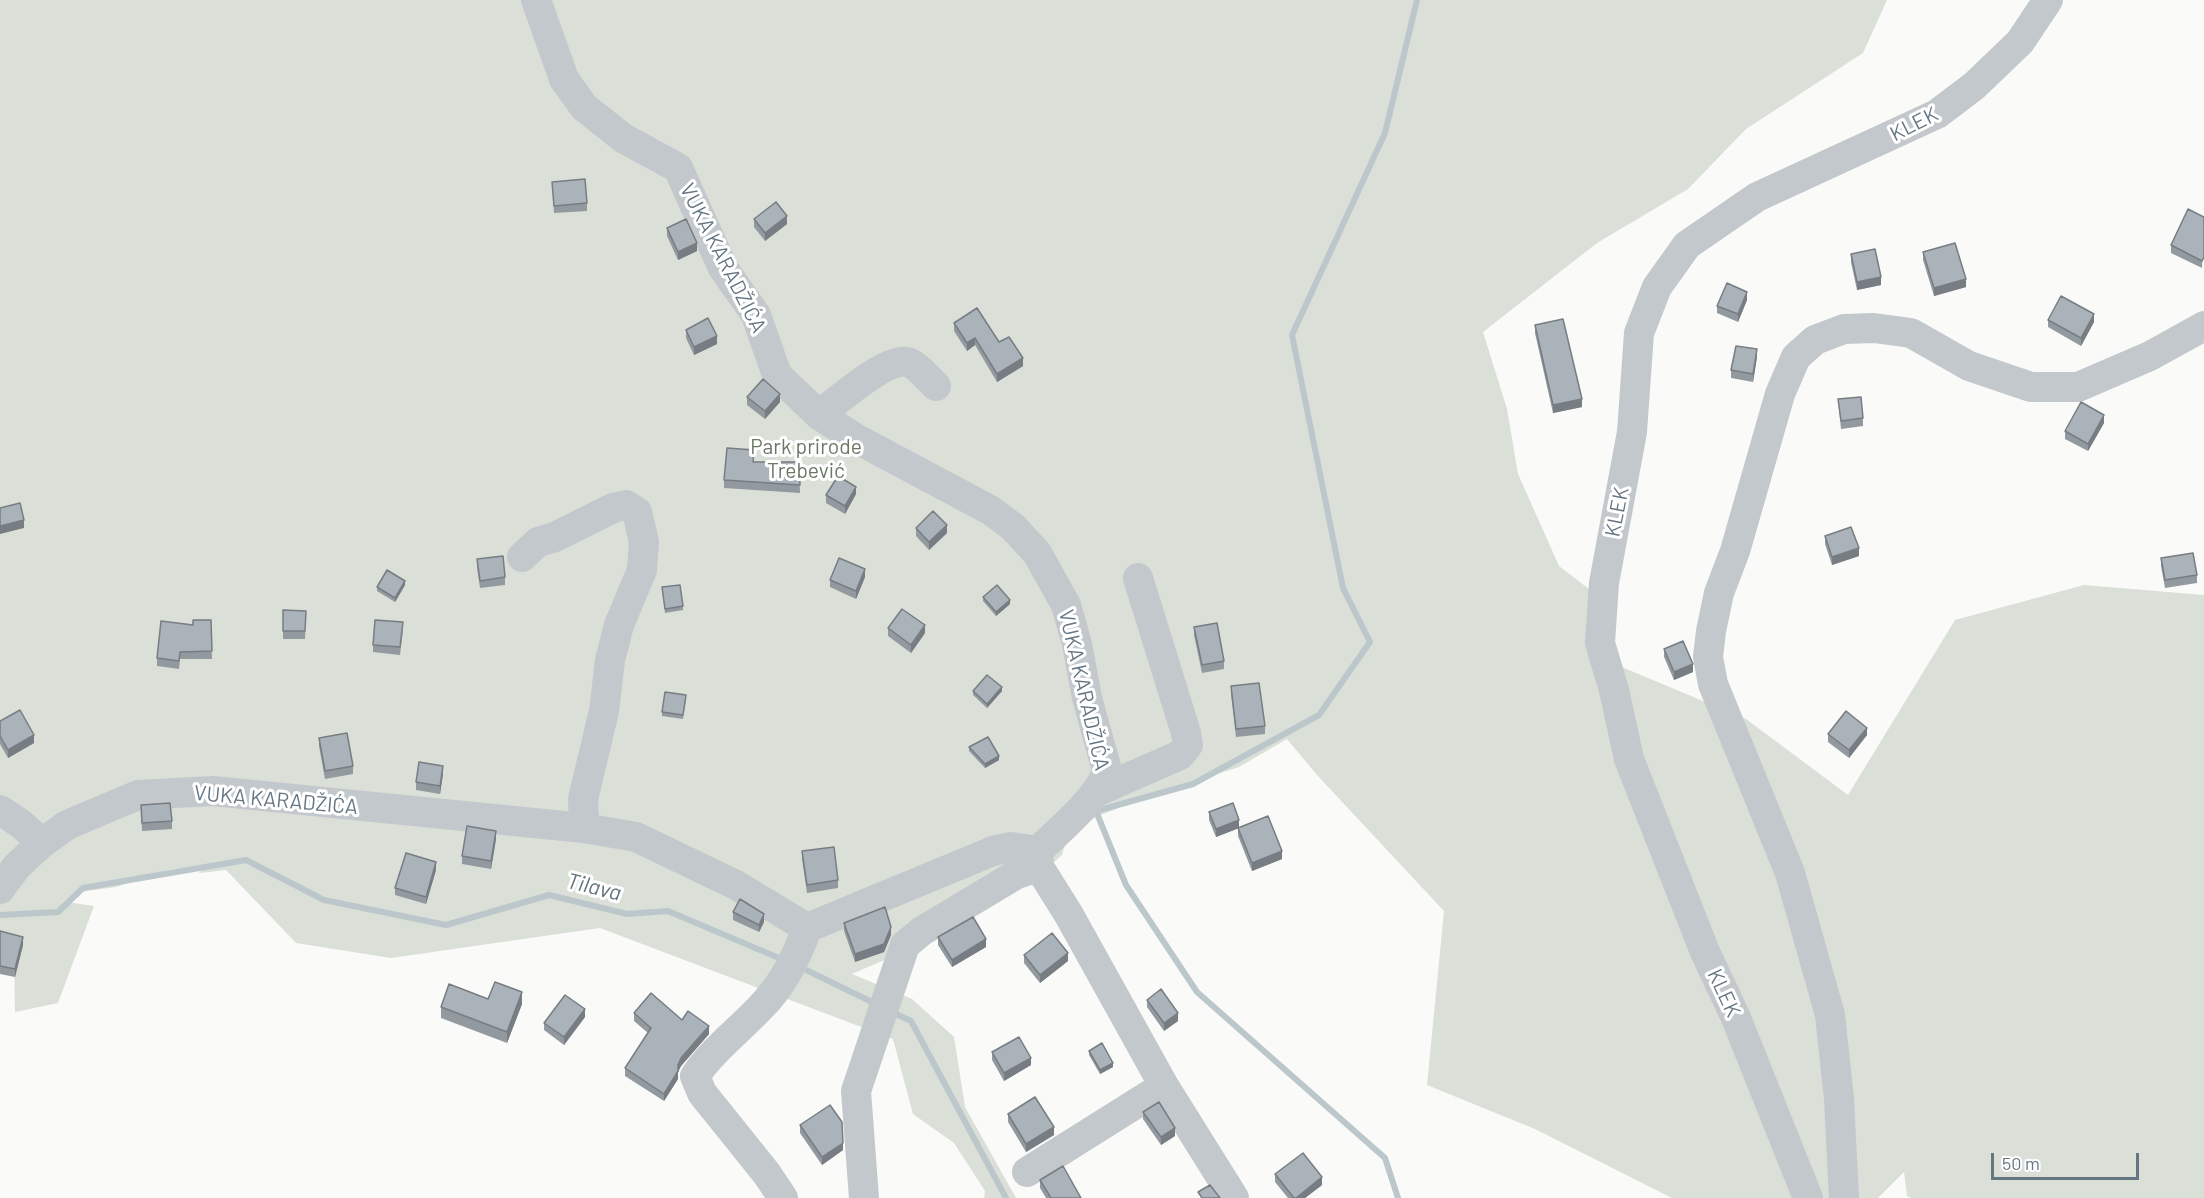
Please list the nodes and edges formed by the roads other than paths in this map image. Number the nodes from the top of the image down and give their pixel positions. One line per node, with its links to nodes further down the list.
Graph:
1 (536, 0): 5 (street, VUKA KARADŽIĆA)
2 (2048, 0): 20 (street, KLEK)
3 (2204, 326): 21 (street)
4 (936, 386): 5 (street)
5 (819, 416): 8 (street, VUKA KARADŽIĆA)
6 (522, 556): 10 (street)
7 (1138, 578): 8 (street)
8 (1096, 792): 12 (street, VUKA KARADŽIĆA)
9 (0, 810): 11 (street)
10 (584, 828): 11 (street, VUKA KARADŽIĆA); 14 (street, VUKA KARADŽIĆA)
11 (42, 843): 13 (street, VUKA KARADŽIĆA)
12 (1039, 859): 14 (street); 15 (street); 18 (street)
13 (0, 889)
14 (807, 928): 17 (street)
15 (1164, 1086): 16 (street); 19 (street)
16 (1027, 1172)
17 (783, 1198)
18 (864, 1198)
19 (1234, 1198)
20 (1808, 1198)
21 (1844, 1198)

